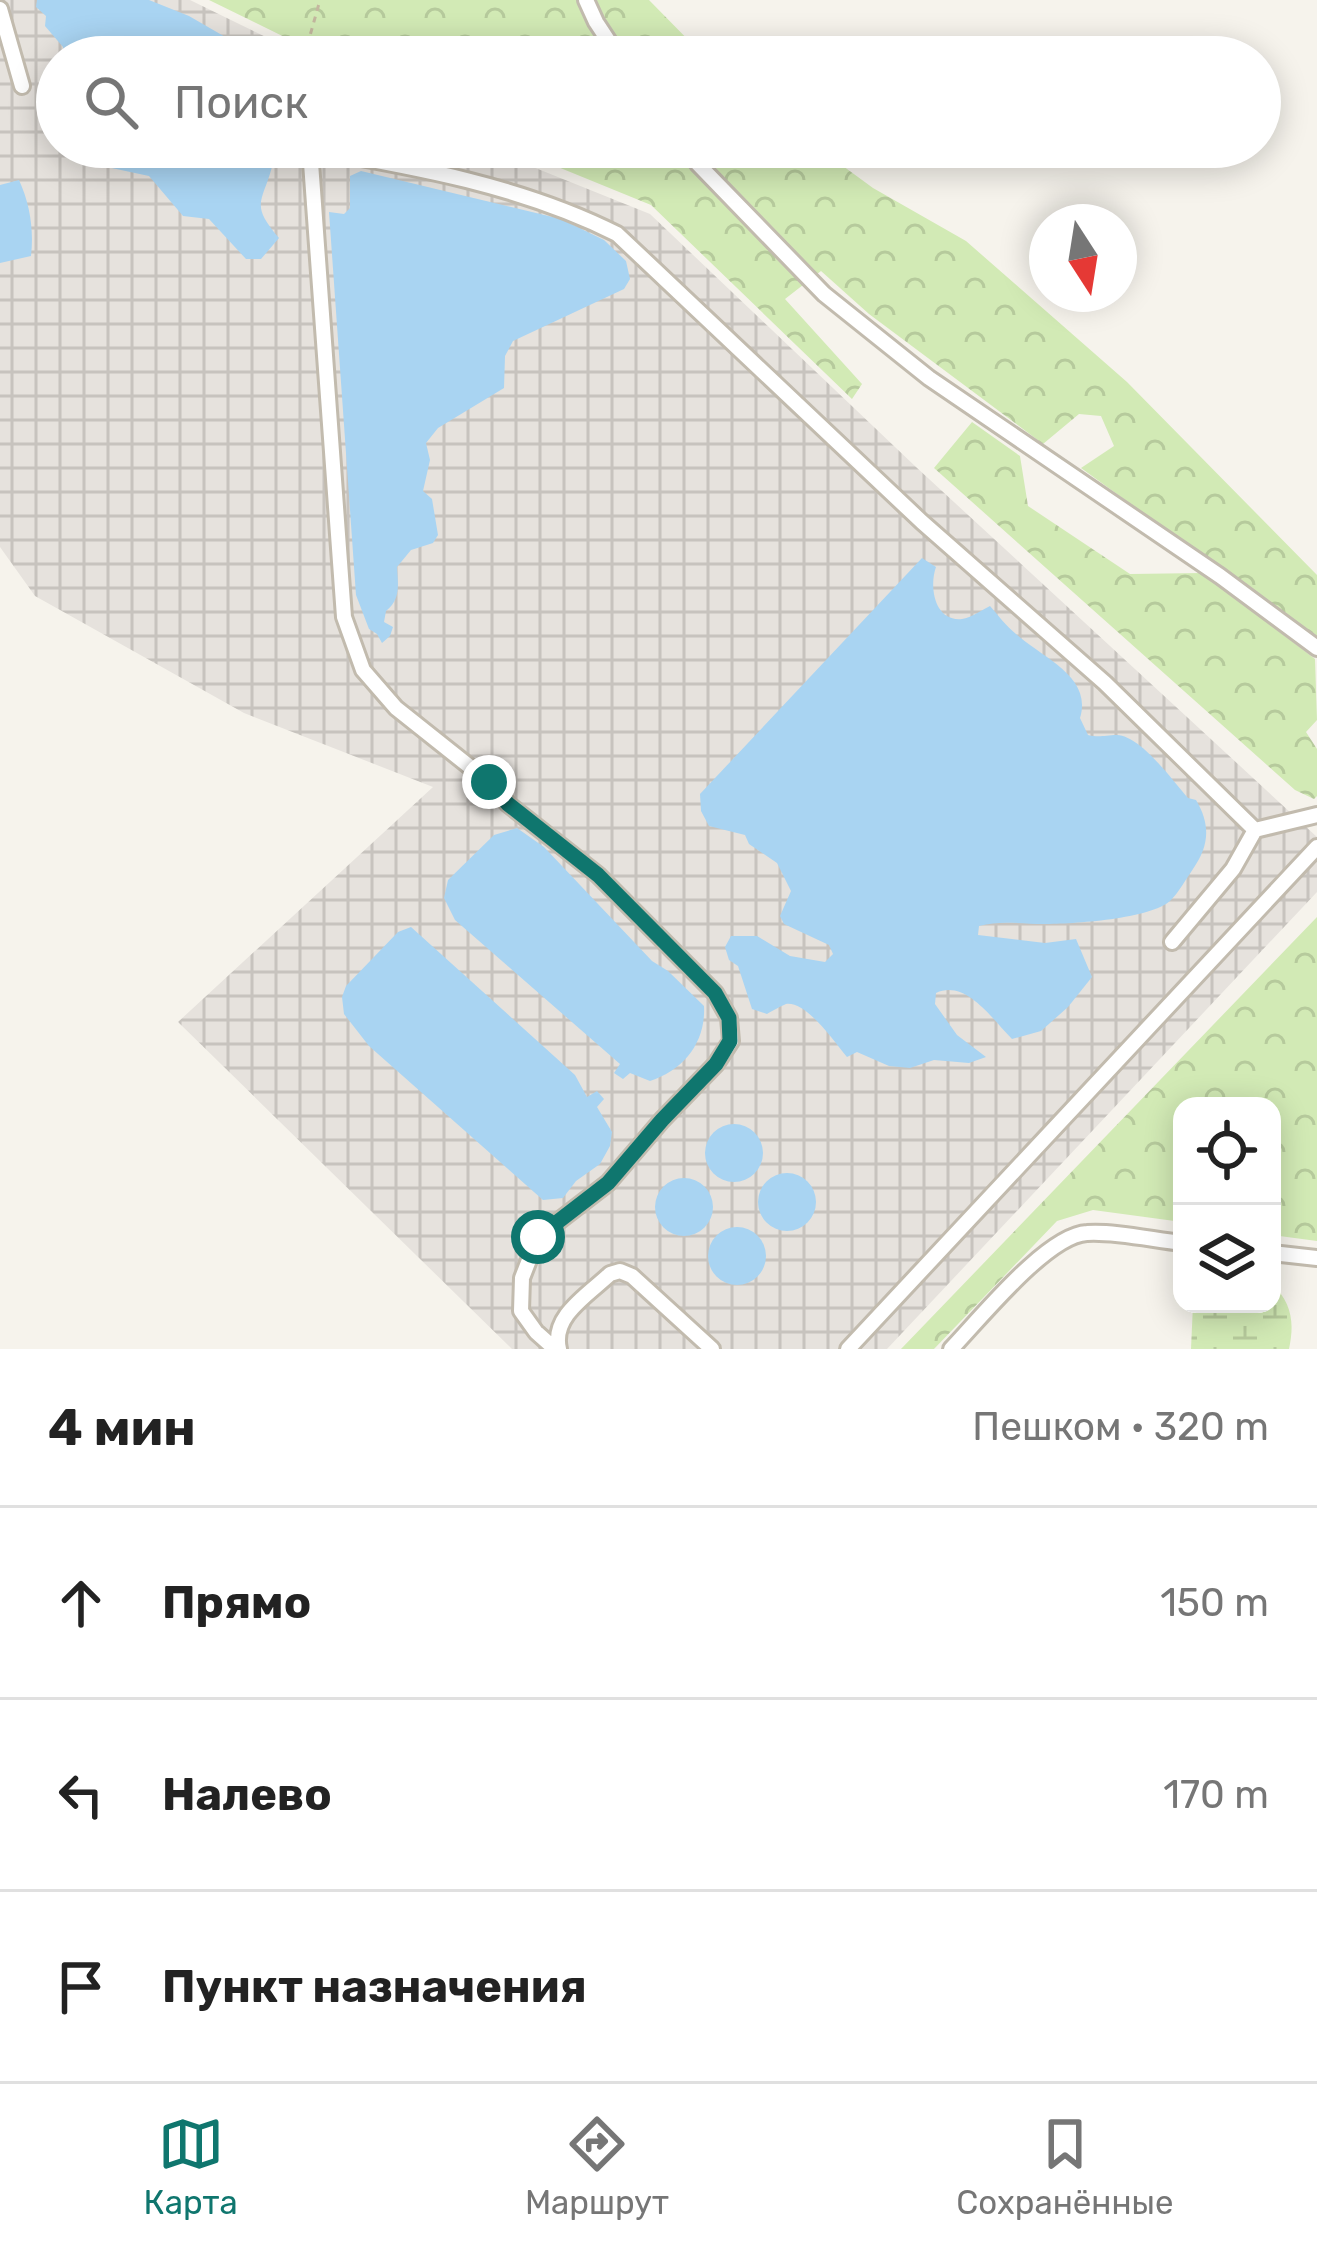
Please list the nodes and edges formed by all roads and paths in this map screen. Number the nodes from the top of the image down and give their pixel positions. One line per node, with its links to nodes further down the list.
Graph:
1 (320, 0): 4 (path)
2 (586, 0): 5 (street)
3 (0, 9): 6 (street)
4 (310, 36)
5 (605, 36)
6 (22, 86)
7 (311, 168): 18 (street)
8 (422, 168): 12 (street)
9 (702, 168): 10 (street)
10 (1317, 648)
11 (1317, 815): 12 (street)
12 (1255, 830): 14 (street)
13 (1317, 847): 20 (street)
14 (1172, 942)
15 (1173, 1242): 21 (street)
16 (1281, 1254): 17 (street)
17 (1317, 1258)
18 (557, 1349): 19 (street)
19 (712, 1349)
20 (848, 1349)
21 (951, 1349)

